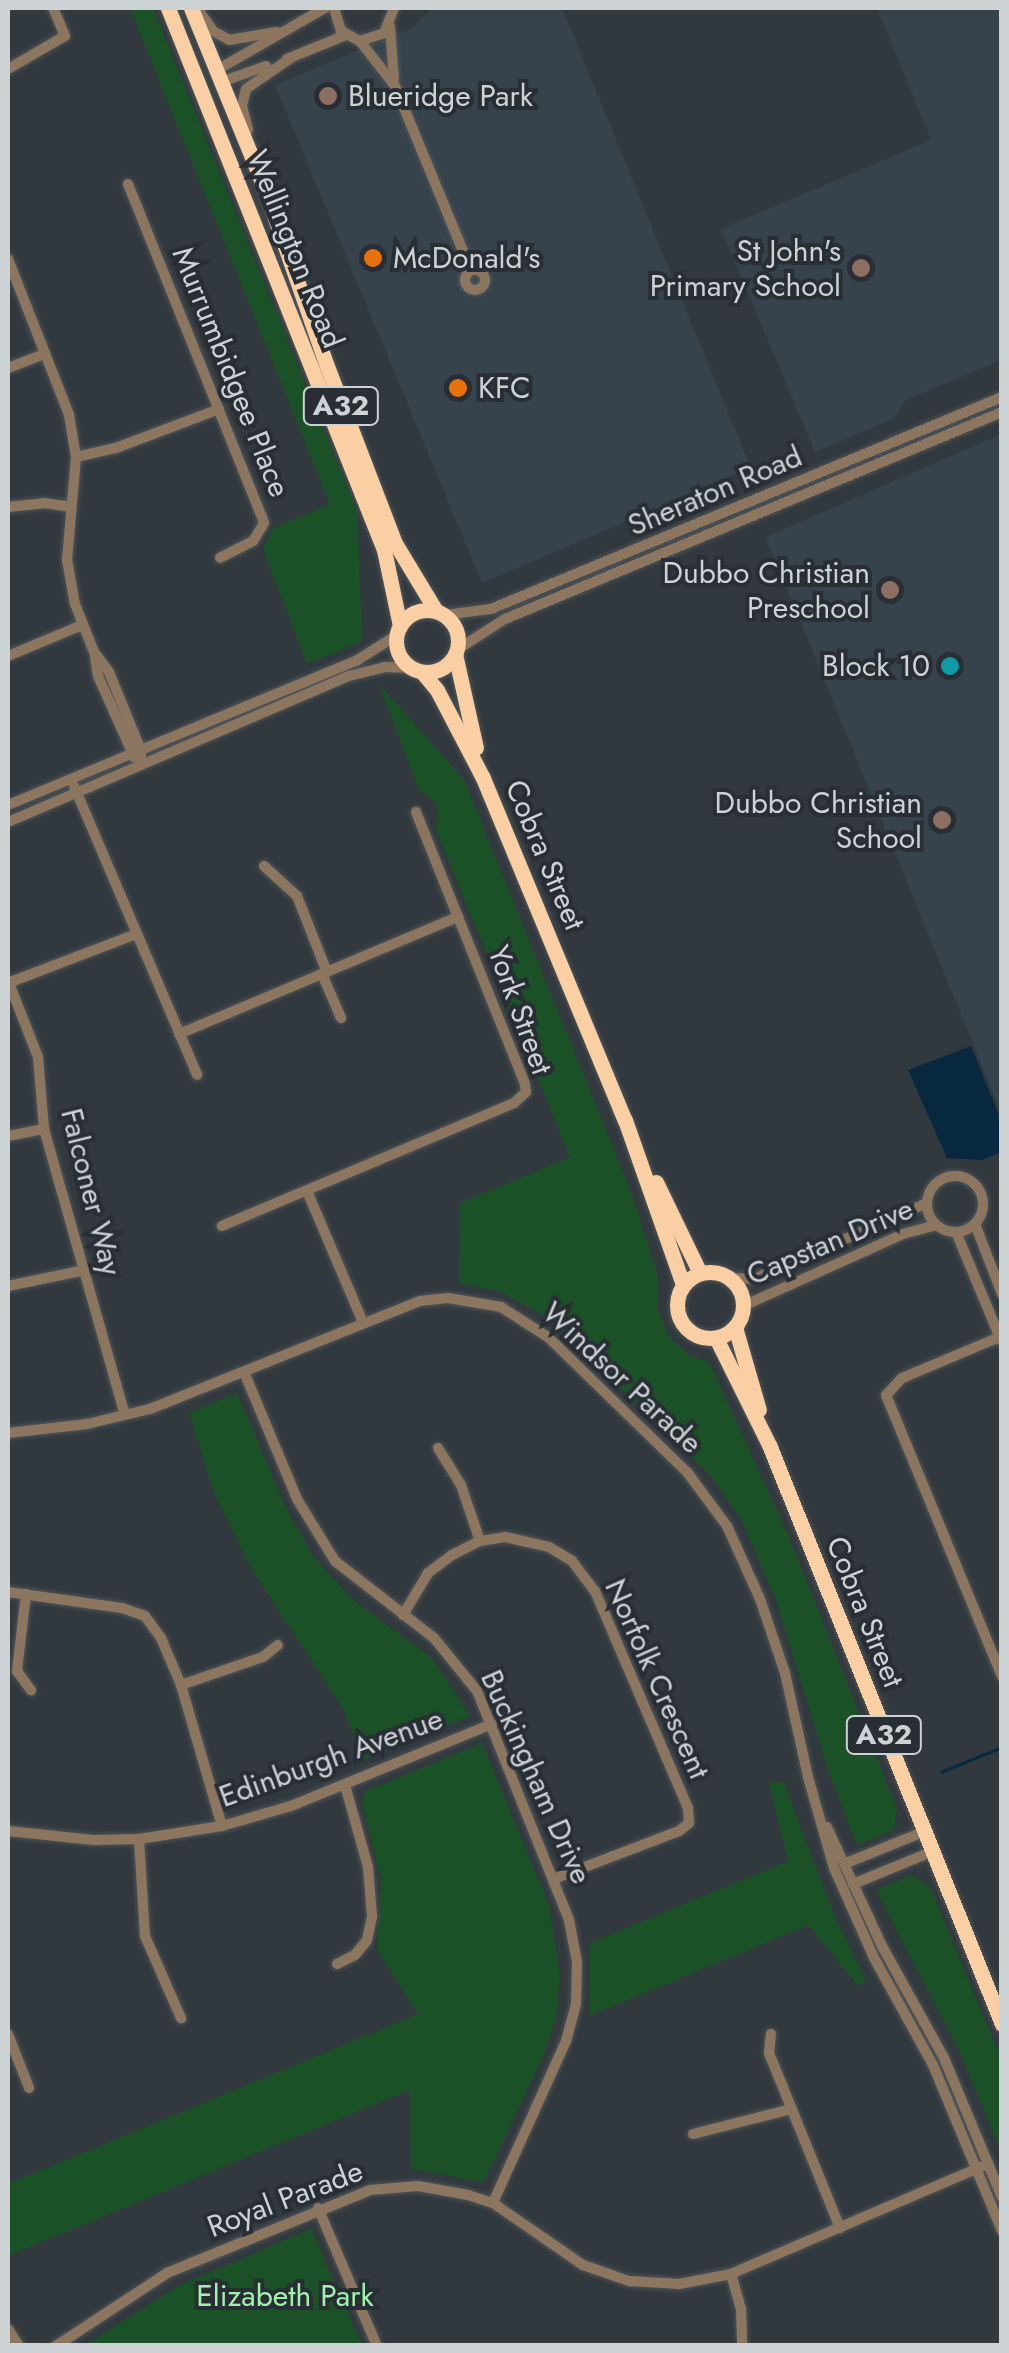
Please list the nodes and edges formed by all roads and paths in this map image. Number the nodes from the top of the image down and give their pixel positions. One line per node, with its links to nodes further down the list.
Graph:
1 (53, 8): 12 (street)
2 (170, 8): 13 (highway); 15 (highway, Wellington Road / A32)
3 (194, 8): 8 (street); 13 (highway, Wellington Road / A32)
4 (326, 8): 8 (street)
5 (334, 8): 9 (street)
6 (405, 8): 7 (street)
7 (392, 16): 10 (street); 14 (street)
8 (292, 28): 13 (street)
9 (346, 35): 10 (street); 11 (street)
10 (360, 41): 14 (street)
11 (292, 57): 13 (street); 17 (street)
12 (8, 70)
13 (217, 77): 15 (highway); 17 (highway, Wellington Road / A32)
14 (395, 86): 19 (street)
15 (237, 178): 32 (highway, Wellington Road / A32)
16 (128, 184): 23 (street, Murrumbidgee Place)
17 (266, 192): 30 (highway, Wellington Road / A32)
18 (8, 259): 20 (street)
19 (471, 270)
20 (45, 354): 21 (street); 25 (street)
21 (8, 368)
22 (1002, 397): 29 (street, Sheraton Road)
23 (218, 409): 25 (street); 28 (street, Murrumbidgee Place)
24 (1002, 412): 29 (street, Sheraton Road)
25 (76, 457): 27 (street)
26 (8, 507): 27 (street)
27 (71, 507): 31 (street)
28 (220, 558)
29 (598, 573): 30 (street, Sheraton Road); 33 (street, Sheraton Road)
30 (440, 613): 32 (highway); 33 (highway, A32)
31 (82, 625): 34 (street); 36 (street)
32 (398, 630): 35 (highway, A32); 36 (street)
33 (457, 651): 35 (highway); 38 (highway, Cobra Street / A32)
34 (8, 656)
35 (417, 670): 37 (street); 38 (highway, Cobra Street / A32)
36 (136, 752): 37 (street); 39 (street)
37 (142, 765): 40 (street)
38 (483, 778): 52 (highway, Cobra Street / A32)
39 (70, 779): 40 (street); 41 (street)
40 (76, 792): 43 (street); 46 (street)
41 (8, 805)
42 (416, 812): 45 (street)
43 (8, 822)
44 (264, 866): 47 (street)
45 (458, 917): 47 (street, York Street); 55 (street, York Street)
46 (136, 934): 48 (street); 50 (street)
47 (325, 973): 49 (street); 50 (street, York Street)
48 (8, 983): 53 (street, Falconer Way)
49 (340, 1018)
50 (179, 1034): 51 (street)
51 (196, 1076)
52 (626, 1120): 62 (highway, Cobra Street / A32); 64 (highway, Cobra Street / A32)
53 (44, 1129): 54 (street); 61 (street, Falconer Way)
54 (8, 1136)
55 (307, 1191): 58 (street, York Street); 68 (street)
56 (927, 1203): 57 (street); 59 (street); 63 (street, Capstan Drive)
57 (975, 1224): 60 (street); 66 (street)
58 (222, 1226)
59 (936, 1226): 60 (street); 67 (street, Capstan Drive)
60 (956, 1232): 71 (street)
61 (85, 1270): 65 (street); 73 (street, Falconer Way)
62 (700, 1273): 63 (highway); 64 (highway)
63 (730, 1278): 67 (highway)
64 (682, 1285): 70 (highway, A32)
65 (8, 1286)
66 (1002, 1294)
67 (743, 1306): 69 (highway)
68 (362, 1322): 72 (street, Windsor Parade); 87 (street, Windsor Parade)
69 (735, 1326): 70 (highway); 75 (highway, Cobra Street / A32)
70 (716, 1338): 75 (highway, Cobra Street / A32)
71 (1001, 1338): 82 (street)
72 (244, 1372): 73 (street, Windsor Parade); 80 (street, Buckingham Drive)
73 (124, 1415): 74 (street, Windsor Parade)
74 (8, 1434)
75 (770, 1447): 90 (highway, Cobra Street / A32)
76 (438, 1448): 77 (street)
77 (480, 1541): 80 (street); 95 (street, Norfolk Crescent)
78 (8, 1592): 79 (street)
79 (26, 1594): 83 (street); 84 (street)
80 (403, 1615): 85 (street, Buckingham Drive)
81 (278, 1644): 83 (street)
82 (1002, 1676)
83 (180, 1684): 88 (street)
84 (31, 1690)
85 (492, 1724): 86 (street, Edinburgh Avenue); 95 (street, Buckingham Drive)
86 (345, 1785): 88 (street, Edinburgh Avenue); 98 (street)
87 (817, 1808): 93 (street, Windsor Parade); 94 (street, Windsor Parade)
88 (222, 1826): 91 (street, Edinburgh Avenue)
89 (8, 1830): 91 (street, Edinburgh Avenue)
90 (923, 1832): 92 (highway, Cobra Street / A32); 93 (street)
91 (139, 1839): 100 (street)
92 (931, 1852): 96 (street); 99 (highway, Cobra Street / A32); 101 (highway, Cobra Street / A32)
93 (847, 1863): 94 (street); 96 (street, Windsor Parade)
94 (834, 1868): 97 (street, Windsor Parade)
95 (556, 1878): 110 (street, Buckingham Drive)
96 (856, 1883): 97 (street); 107 (street, Windsor Parade)
97 (842, 1888): 108 (street, Windsor Parade)
98 (337, 1964)
99 (1002, 2002)
100 (180, 2018)
101 (1002, 2024)
102 (8, 2034): 104 (street)
103 (771, 2034): 105 (street)
104 (28, 2088)
105 (790, 2109): 106 (street); 112 (street)
106 (693, 2134)
107 (988, 2164): 108 (street, Royal Parade); 109 (street, Windsor Parade)
108 (976, 2169): 112 (street, Royal Parade); 113 (street, Windsor Parade)
109 (1002, 2197)
110 (493, 2204): 111 (street, Royal Parade); 114 (street, Royal Parade)
111 (318, 2208): 117 (street, Royal Parade); 118 (street)
112 (840, 2228): 114 (street, Royal Parade)
113 (1002, 2231)
114 (732, 2274): 119 (street)
115 (8, 2329): 116 (street)
116 (19, 2346)
117 (56, 2346)
118 (378, 2346)
119 (742, 2346)

